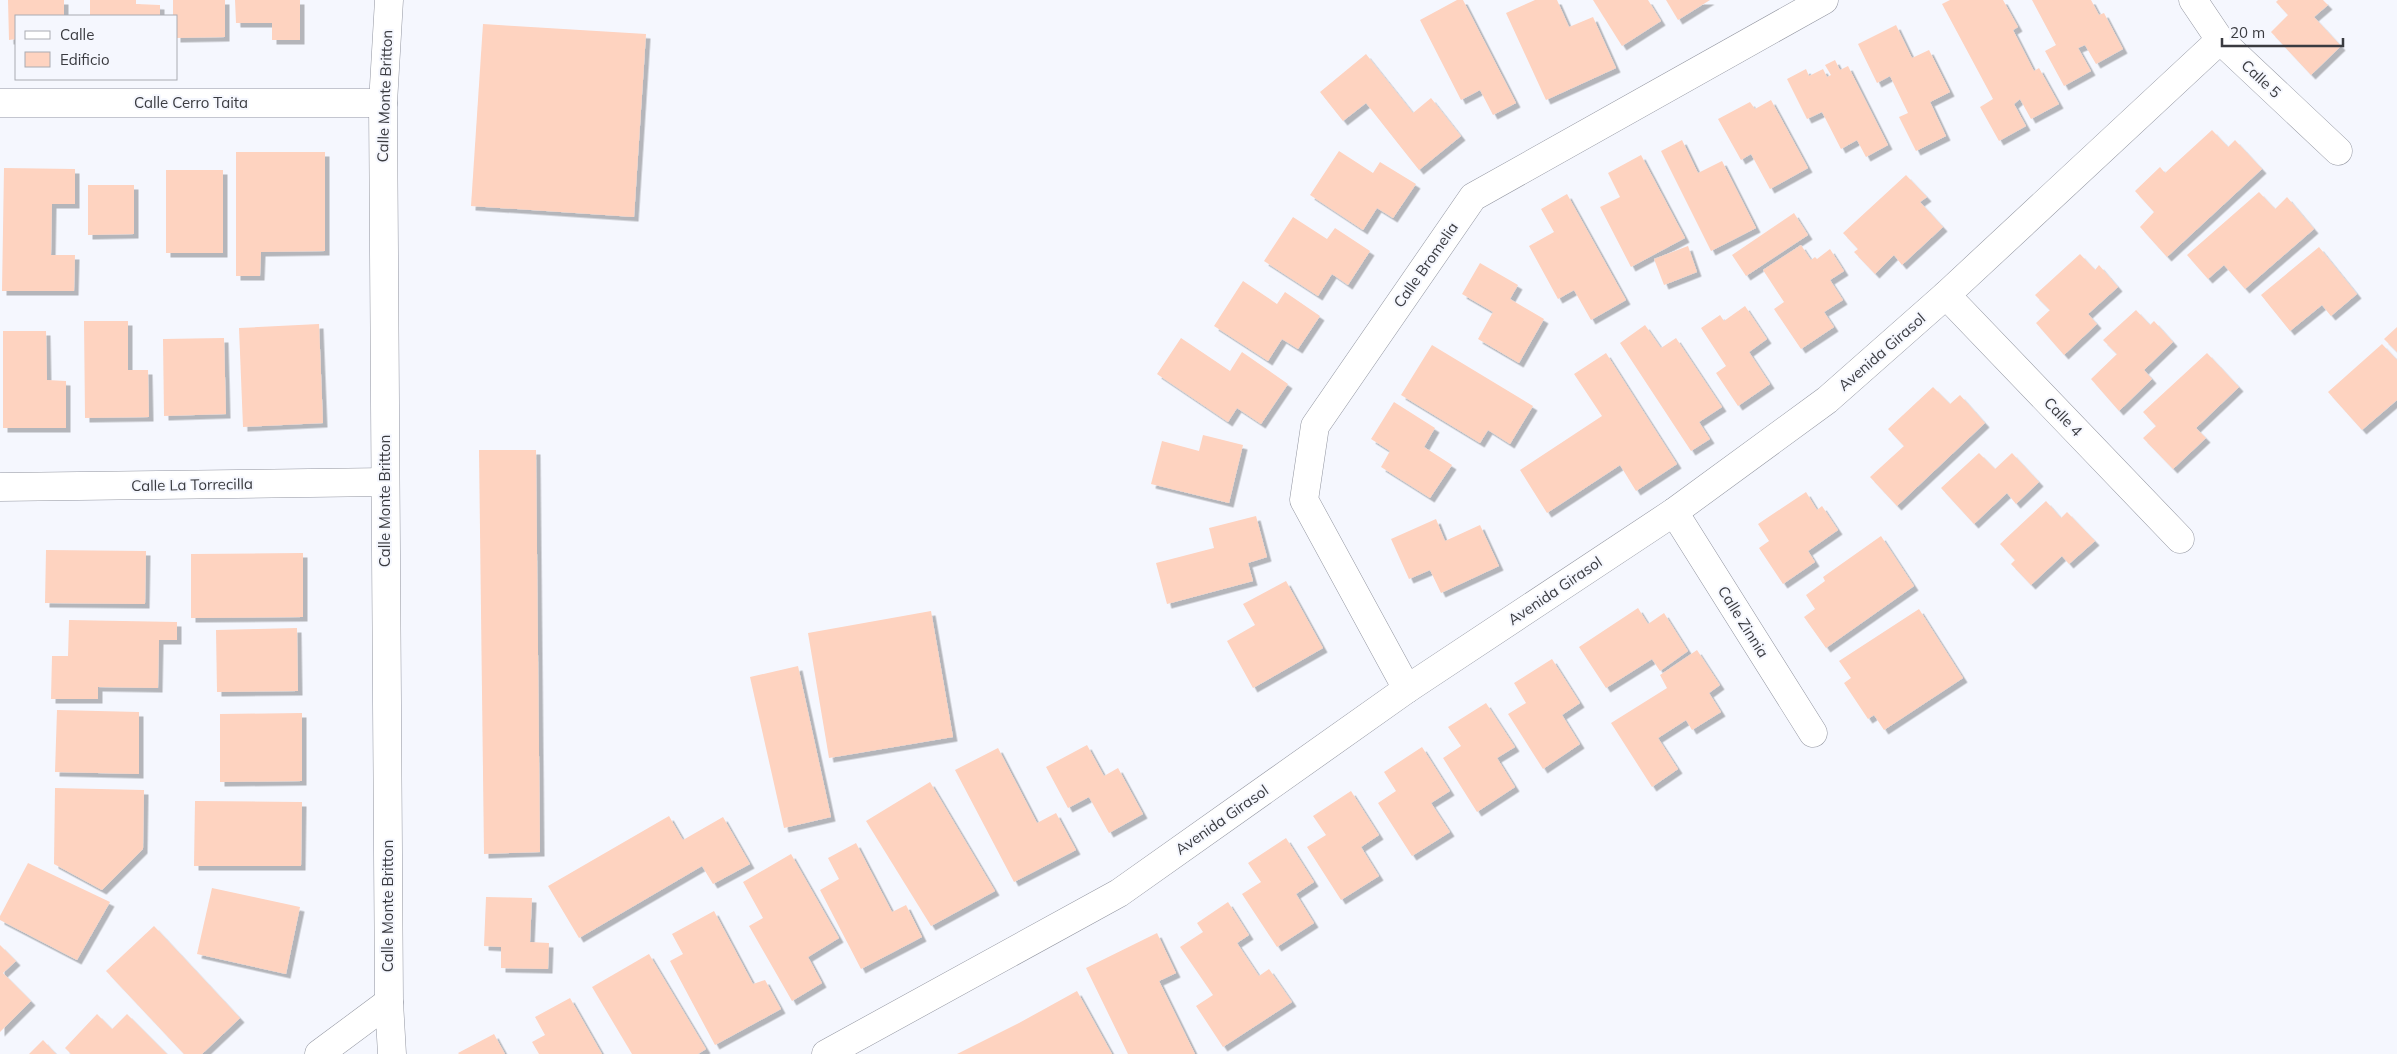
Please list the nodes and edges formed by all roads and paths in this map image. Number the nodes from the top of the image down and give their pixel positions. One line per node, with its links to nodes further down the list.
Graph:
1 (389, 0): 6 (street, Calle Monte Britton)
2 (1824, 0): 13 (street, Calle Bromelia)
3 (2193, 0): 4 (street, Calle 5)
4 (2220, 40): 7 (street, Calle 5); 8 (street, Avenida Girasol)
5 (0, 103): 6 (street, Calle Cerro Taita)
6 (383, 103): 9 (street, Calle Monte Britton)
7 (2338, 151)
8 (1946, 295): 11 (street, Avenida Girasol); 12 (street, Calle 4)
9 (385, 482): 10 (street, Calle La Torrecilla); 15 (street, Calle Monte Britton)
10 (0, 487)
11 (1674, 512): 13 (street, Avenida Girasol); 14 (street, Calle Zinnia)
12 (2180, 539)
13 (1407, 689): 18 (street, Avenida Girasol)
14 (1813, 733)
15 (389, 1002): 16 (street); 17 (street, Calle Monte Britton)
16 (319, 1054)
17 (392, 1054)
18 (826, 1054)

